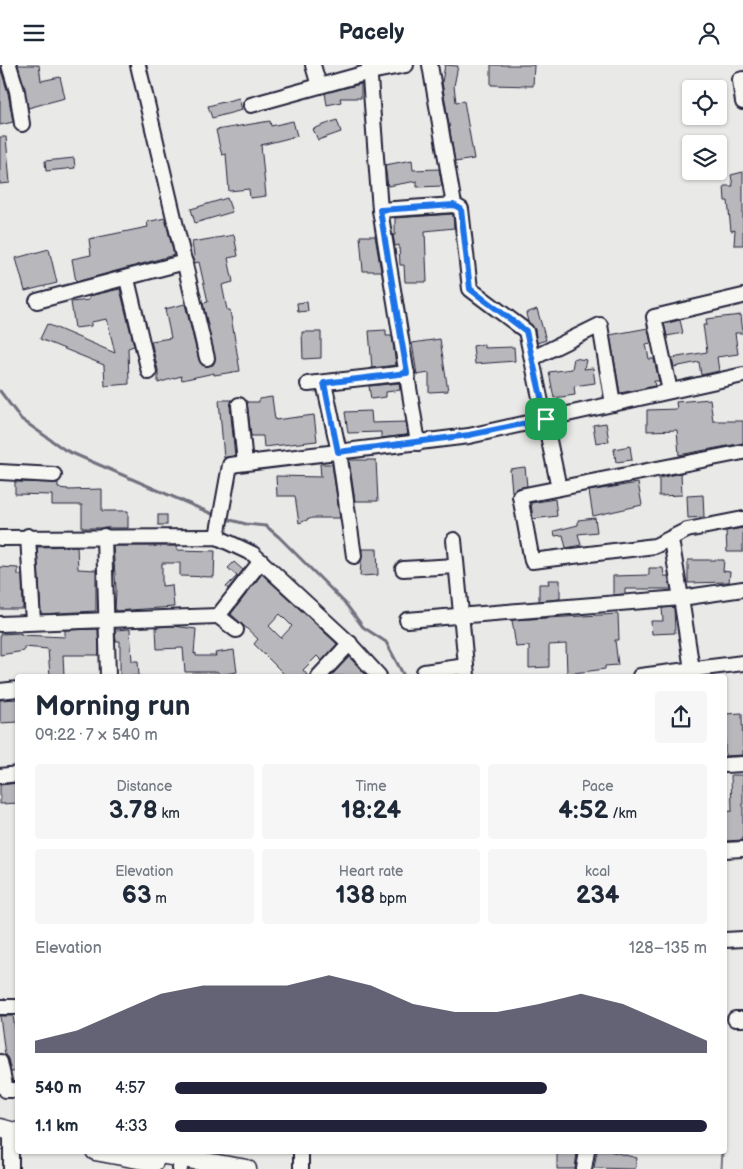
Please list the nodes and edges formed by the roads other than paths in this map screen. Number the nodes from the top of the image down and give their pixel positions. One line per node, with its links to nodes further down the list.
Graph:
1 (9, 65): 11 (street)
2 (138, 65): 14 (street)
3 (313, 65): 8 (street)
4 (406, 65): 6 (street)
5 (430, 65): 12 (street)
6 (370, 69): 8 (street); 13 (street)
7 (743, 79): 9 (street)
8 (319, 86): 10 (street)
9 (743, 102)
10 (251, 105)
11 (22, 124)
12 (454, 205): 13 (street); 19 (street)
13 (380, 210): 21 (street)
14 (185, 262): 15 (street); 18 (street)
15 (127, 279): 17 (street); 20 (street)
16 (743, 296): 25 (street)
17 (37, 301)
18 (207, 358)
19 (533, 358): 26 (street); 28 (street)
20 (150, 372)
21 (407, 373): 23 (street); 29 (street)
22 (743, 375): 25 (street)
23 (324, 383): 24 (street); 30 (street)
24 (308, 384)
25 (670, 391): 26 (street)
26 (613, 404): 28 (street)
27 (239, 405): 32 (street)
28 (546, 419): 29 (street); 35 (street)
29 (418, 443): 30 (street)
30 (338, 452): 32 (street); 43 (street)
31 (743, 452): 35 (street)
32 (245, 463): 39 (street)
33 (0, 472): 34 (street)
34 (54, 475)
35 (559, 488): 41 (street)
36 (743, 519): 41 (street)
37 (28, 536): 38 (street); 40 (street); 53 (street)
38 (104, 536): 39 (street); 51 (street)
39 (217, 537): 44 (street)
40 (0, 538)
41 (671, 539): 48 (street)
42 (454, 540): 45 (street)
43 (354, 556)
44 (261, 561): 49 (street); 56 (street)
45 (456, 566): 46 (street); 50 (street)
46 (403, 569)
47 (743, 589): 48 (street)
48 (681, 598): 50 (street); 60 (street)
49 (218, 615): 51 (street); 55 (street)
50 (460, 615): 52 (street); 58 (street)
51 (106, 620): 53 (street); 61 (street)
52 (407, 620)
53 (33, 622): 54 (street)
54 (0, 624)
55 (236, 630)
56 (350, 643): 62 (street); 63 (street)
57 (743, 663): 60 (street)
58 (466, 671): 59 (street)
59 (424, 672)
60 (692, 673): 64 (street)
61 (108, 674)
62 (321, 674)
63 (377, 674)
64 (675, 674)
65 (15, 689): 66 (street)
66 (0, 691)
67 (743, 764): 68 (street)
68 (727, 765)
69 (15, 774): 70 (street)
70 (0, 775)
71 (743, 849): 72 (street)
72 (727, 850)
73 (743, 939): 74 (street)
74 (727, 940)
75 (0, 1007): 76 (street)
76 (15, 1007)
77 (0, 1062): 78 (street)
78 (15, 1091)
79 (9, 1127): 85 (street)
80 (119, 1154): 83 (main road)
81 (301, 1154): 87 (street)
82 (586, 1154): 88 (street)
83 (136, 1156): 84 (main road); 86 (main road)
84 (183, 1168)
85 (11, 1169)
86 (248, 1169)
87 (301, 1169)
88 (584, 1169)

